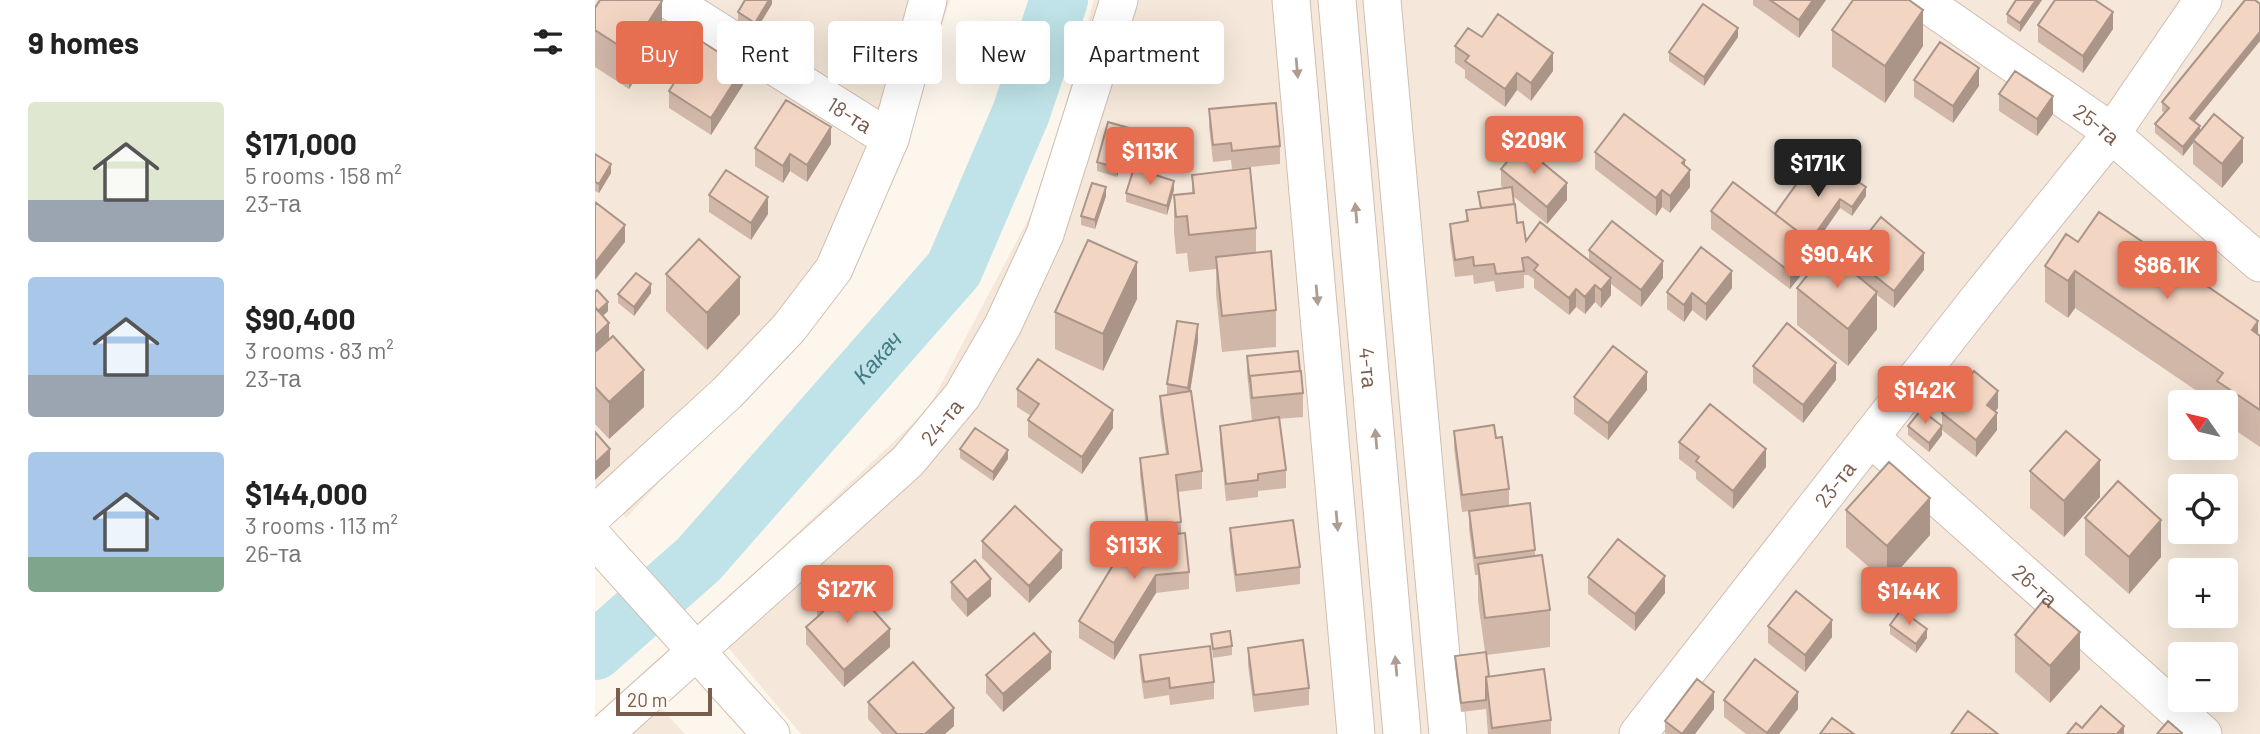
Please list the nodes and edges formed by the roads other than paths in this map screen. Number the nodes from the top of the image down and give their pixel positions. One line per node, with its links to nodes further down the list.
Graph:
1 (669, 0): 10 (street, 18-та)
2 (928, 0): 10 (street)
3 (1119, 0): 15 (street, 24-та)
4 (1291, 0): 18 (street, one-way to 18)
5 (1337, 0): 19 (street, 4-та, one-way to 5)
6 (1383, 0): 20 (street)
7 (1921, 0): 9 (street, 25-та)
8 (2203, 0): 9 (street, 23-та)
9 (2111, 134): 11 (street, 25-та); 12 (street, 23-та)
10 (890, 139): 13 (street)
11 (2260, 262)
12 (1870, 437): 21 (street, 23-та); 22 (street, 26-та)
13 (595, 514)
14 (599, 544): 15 (street)
15 (684, 638): 16 (street, 24-та); 17 (street)
16 (604, 734)
17 (771, 734)
18 (1356, 734)
19 (1402, 734)
20 (1448, 734)
21 (1638, 734)
22 (2203, 734)

